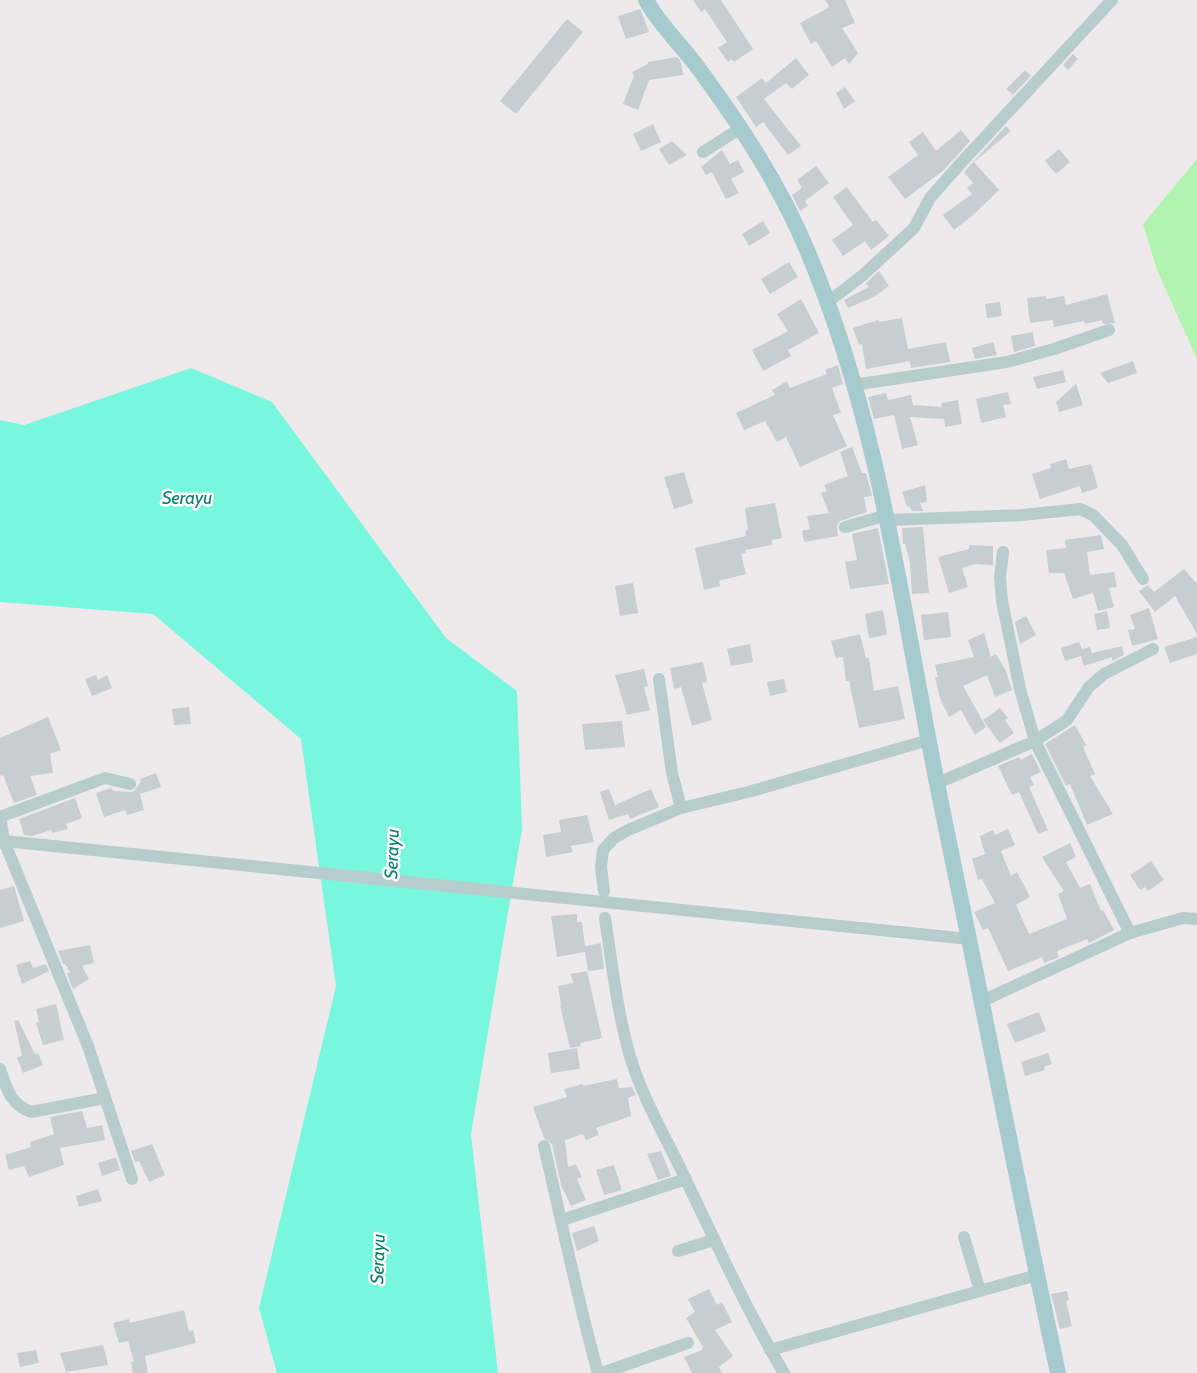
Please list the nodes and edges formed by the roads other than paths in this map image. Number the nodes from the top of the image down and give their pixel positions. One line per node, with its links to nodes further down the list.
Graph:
1 (646, 0): 3 (main road)
2 (1112, 0): 5 (street)
3 (741, 128): 4 (street); 5 (main road)
4 (703, 152)
5 (828, 302): 7 (main road)
6 (1109, 330): 7 (street)
7 (853, 385): 8 (main road)
8 (888, 517): 9 (street); 11 (street); 14 (main road)
9 (845, 527)
10 (1003, 552): 15 (street)
11 (1142, 580)
12 (1153, 649): 15 (street)
13 (659, 679): 18 (street)
14 (929, 740): 16 (main road); 18 (street)
15 (1035, 741): 16 (street); 24 (street)
16 (938, 783): 25 (main road)
17 (130, 784): 19 (street)
18 (681, 808): 21 (street)
19 (0, 816): 20 (street)
20 (2, 842): 25 (street); 28 (street)
21 (604, 891)
22 (605, 918): 31 (street)
23 (1197, 919): 24 (street)
24 (1130, 933): 26 (street)
25 (969, 939): 26 (main road)
26 (982, 1001): 36 (main road)
27 (0, 1070): 28 (street)
28 (105, 1098): 30 (street)
29 (544, 1146): 32 (street)
30 (132, 1179)
31 (686, 1179): 32 (street); 34 (street)
32 (562, 1220): 40 (street)
33 (964, 1237): 37 (street)
34 (714, 1240): 35 (street); 39 (street)
35 (678, 1251)
36 (1037, 1275): 37 (street); 43 (main road)
37 (980, 1291): 39 (street)
38 (688, 1343): 41 (street)
39 (770, 1350): 42 (street)
40 (598, 1373)
41 (602, 1373)
42 (784, 1373)
43 (1058, 1373)

